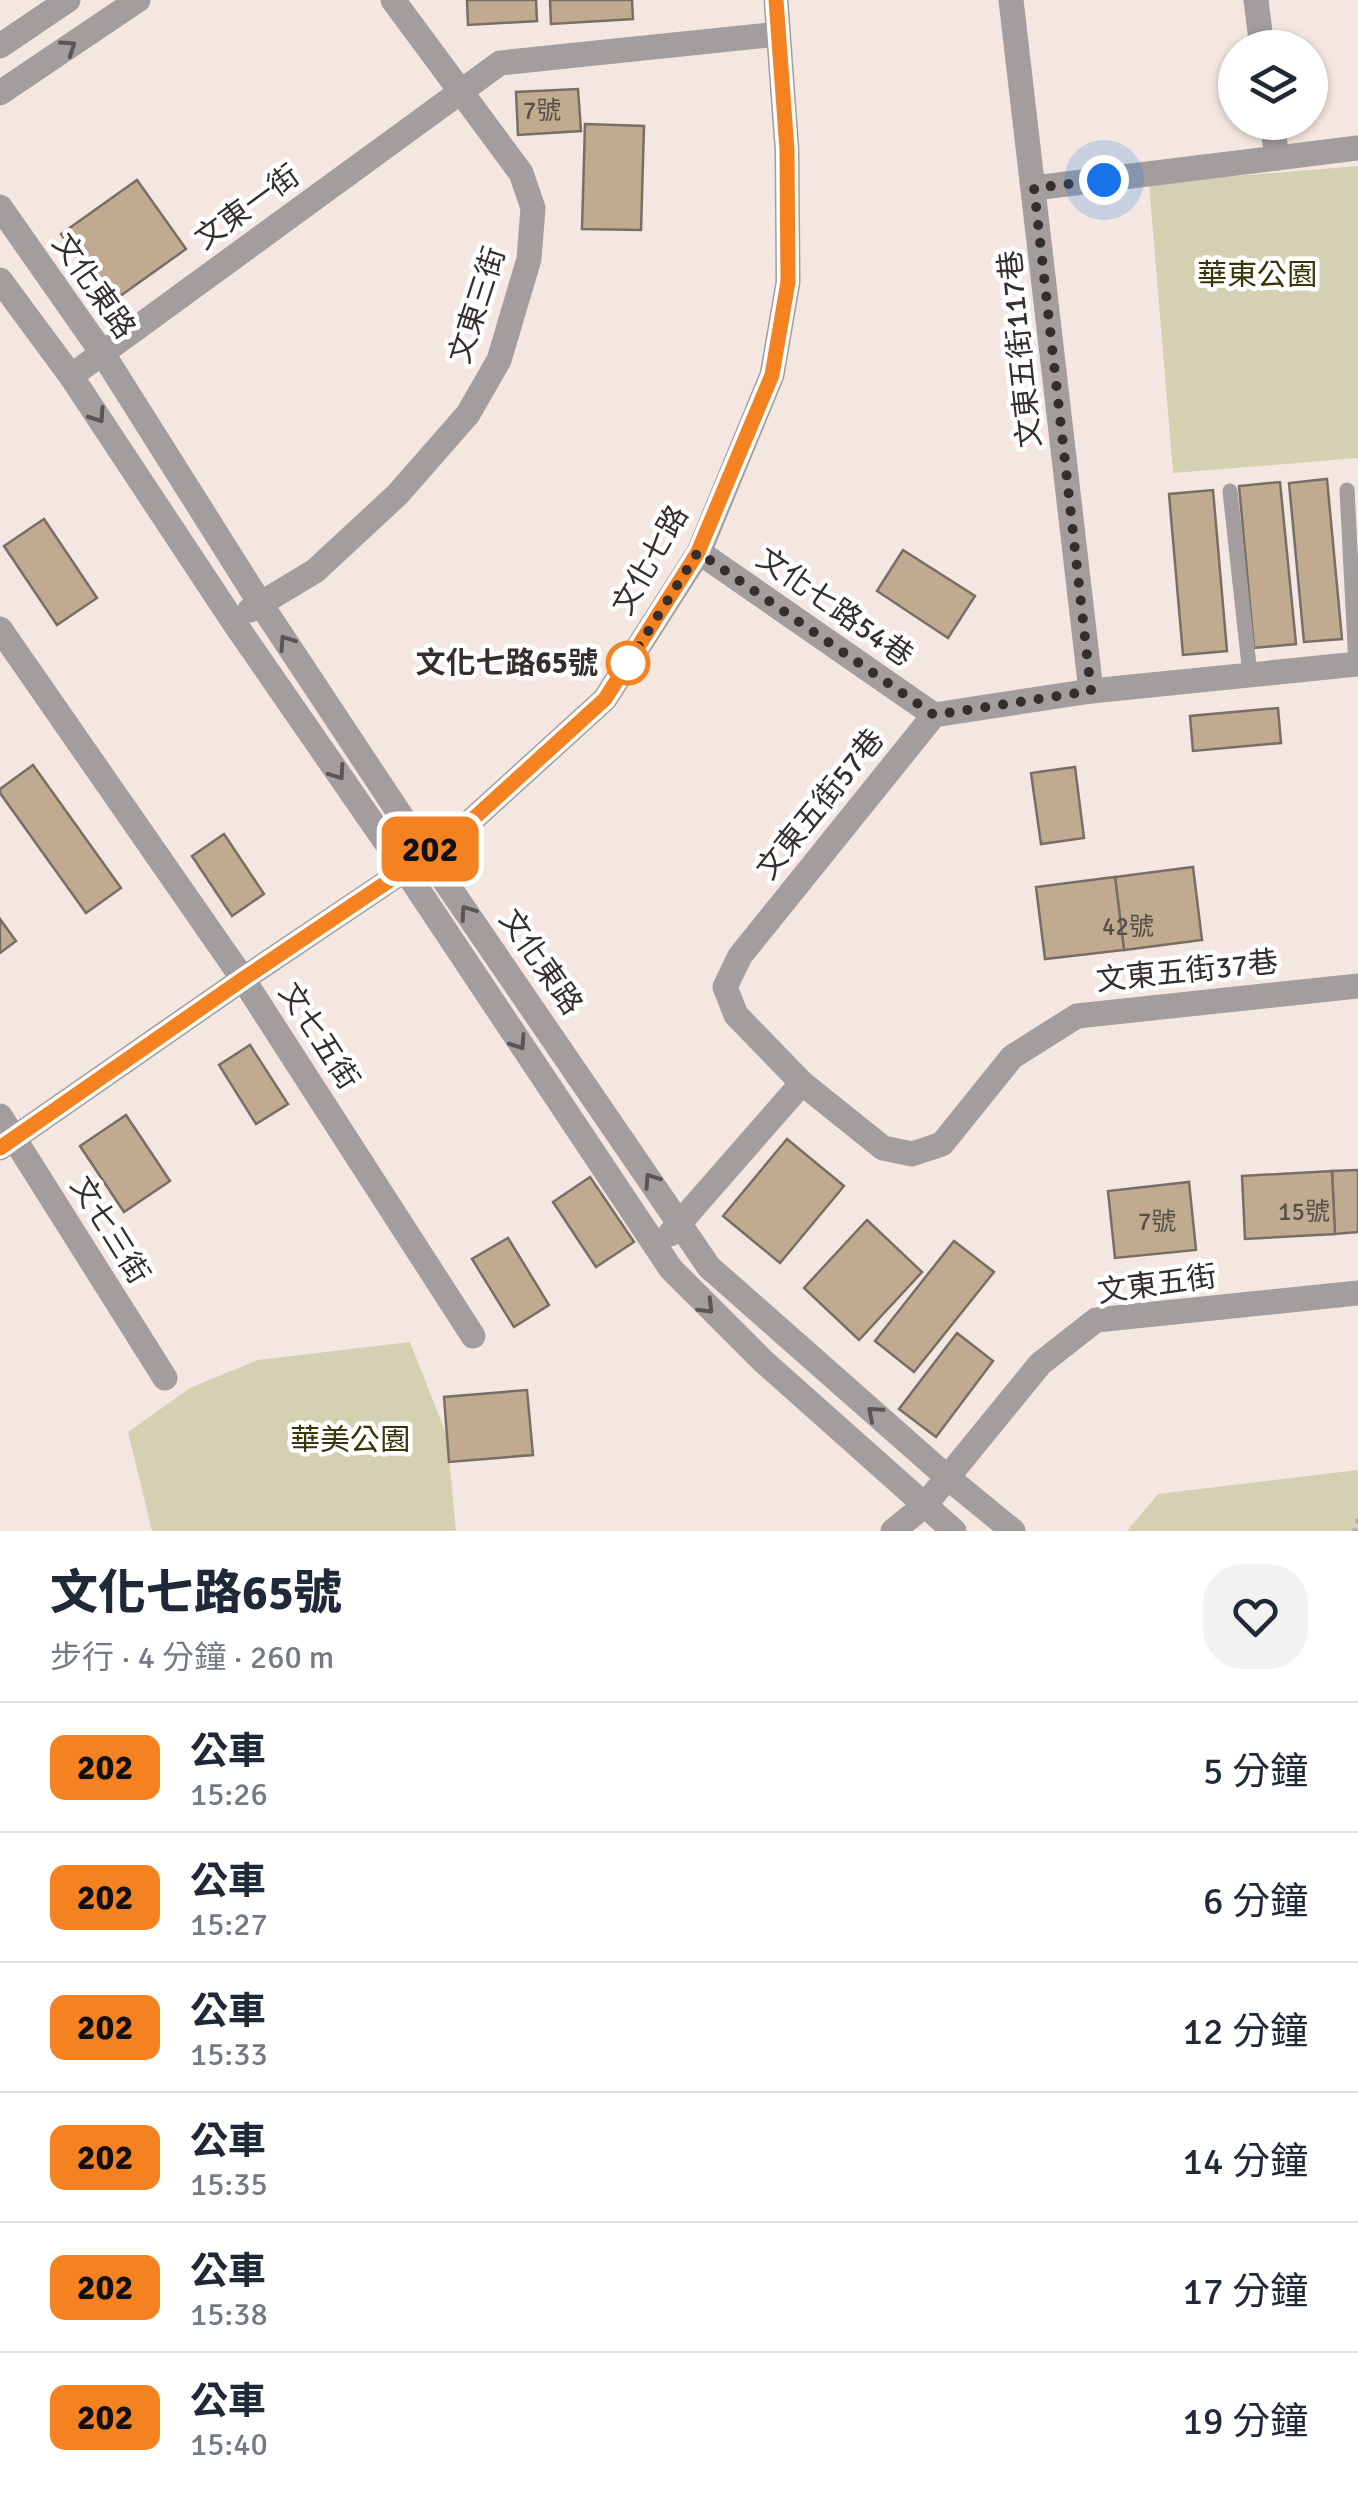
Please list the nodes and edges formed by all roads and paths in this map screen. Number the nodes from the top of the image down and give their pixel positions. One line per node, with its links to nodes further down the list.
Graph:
1 (68, 0): 9 (street)
2 (138, 0): 11 (street, one-way to 2)
3 (393, 0): 10 (street, 文東三街)
4 (776, 0): 8 (street, 文化七路)
5 (1012, 0): 15 (street, 文東五街117巷)
6 (1256, 0): 7 (street)
7 (1260, 30)
8 (778, 34): 10 (street, 文東一街); 22 (street, 文化七路)
9 (0, 46)
10 (460, 90): 18 (street, 文東一街); 23 (street, 文東三街)
11 (0, 94)
12 (1274, 140): 14 (street)
13 (1358, 148): 14 (street)
14 (1277, 158): 15 (street)
15 (1034, 188): 28 (street, 文東五街117巷)
16 (0, 208): 18 (street, 文化東路)
17 (0, 280): 19 (street, 文化東路)
18 (102, 354): 19 (street, 文東一街); 23 (street, 文化東路)
19 (71, 376): 24 (street, 文化東路, one-way to 24)
20 (1347, 490): 26 (lane)
21 (1230, 491): 27 (lane)
22 (698, 552): 29 (street, 文化七路54巷); 30 (street, 文化七路)
23 (260, 602): 24 (street, 文東三街); 30 (street, 文化東路, one-way to 23)
24 (234, 621): 31 (street, 文化東路, one-way to 31)
25 (0, 629): 32 (street, 文七五街)
26 (1357, 664): 27 (street)
27 (1250, 675): 28 (street)
28 (1091, 691): 29 (street)
29 (934, 715): 34 (street, 文東五街57巷)
30 (425, 852): 31 (street, 文化七路); 37 (street, 文化東路, one-way to 30)
31 (405, 870): 32 (street, 文化七路); 38 (street, 文化東路, one-way to 38)
32 (243, 979): 36 (street, 文化七路); 40 (street, 文七五街)
33 (1358, 986): 34 (street, 文東五街37巷)
34 (802, 1083): 37 (street)
35 (0, 1116): 36 (street, 文七三街)
36 (7, 1143): 41 (street, 文七三街)
37 (680, 1223): 38 (street); 42 (street, 文化東路, one-way to 37)
38 (656, 1248): 43 (street, 文化東路, one-way to 43)
39 (1358, 1293): 42 (street, 文東五街)
40 (474, 1336)
41 (166, 1378)
42 (948, 1477): 43 (street, 文東五街); 47 (street, 文化東路)
43 (925, 1505): 45 (street, 文東五街); 46 (street, 文化東路)
44 (1358, 1521): 48 (path)
45 (893, 1531)
46 (954, 1531)
47 (1012, 1531)
48 (1355, 1531)

